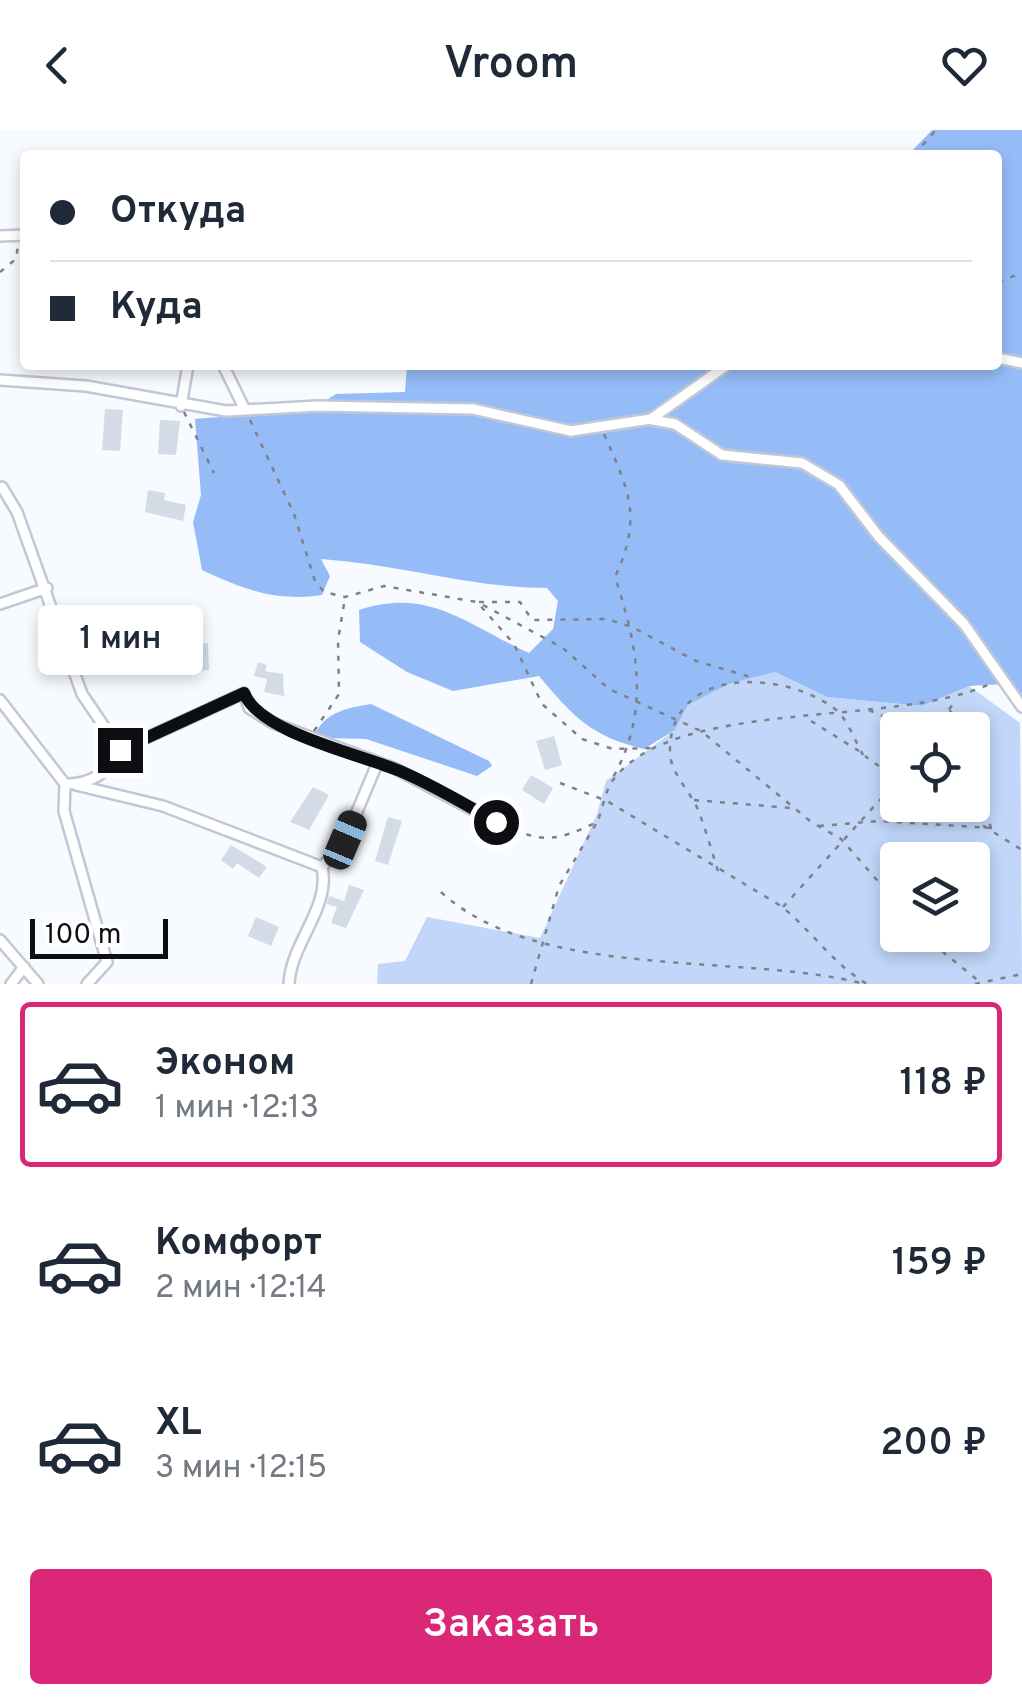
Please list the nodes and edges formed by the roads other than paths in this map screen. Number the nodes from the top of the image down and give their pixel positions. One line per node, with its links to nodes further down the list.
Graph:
1 (187, 370): 5 (street)
2 (226, 370): 6 (street)
3 (721, 370): 7 (street)
4 (0, 380): 5 (street)
5 (182, 406): 6 (street)
6 (246, 410): 7 (street)
7 (651, 419): 12 (street)
8 (2, 487): 9 (street)
9 (46, 588): 10 (street); 13 (street)
10 (0, 604)
11 (0, 700): 15 (street)
12 (1022, 707)
13 (120, 750): 14 (street); 15 (street)
14 (377, 764): 16 (street); 17 (street)
15 (70, 784): 17 (street); 22 (street)
16 (496, 822)
17 (322, 866): 23 (street)
18 (0, 940): 19 (street)
19 (24, 967): 20 (street); 21 (street)
20 (10, 984)
21 (38, 984)
22 (87, 984)
23 (290, 984)

